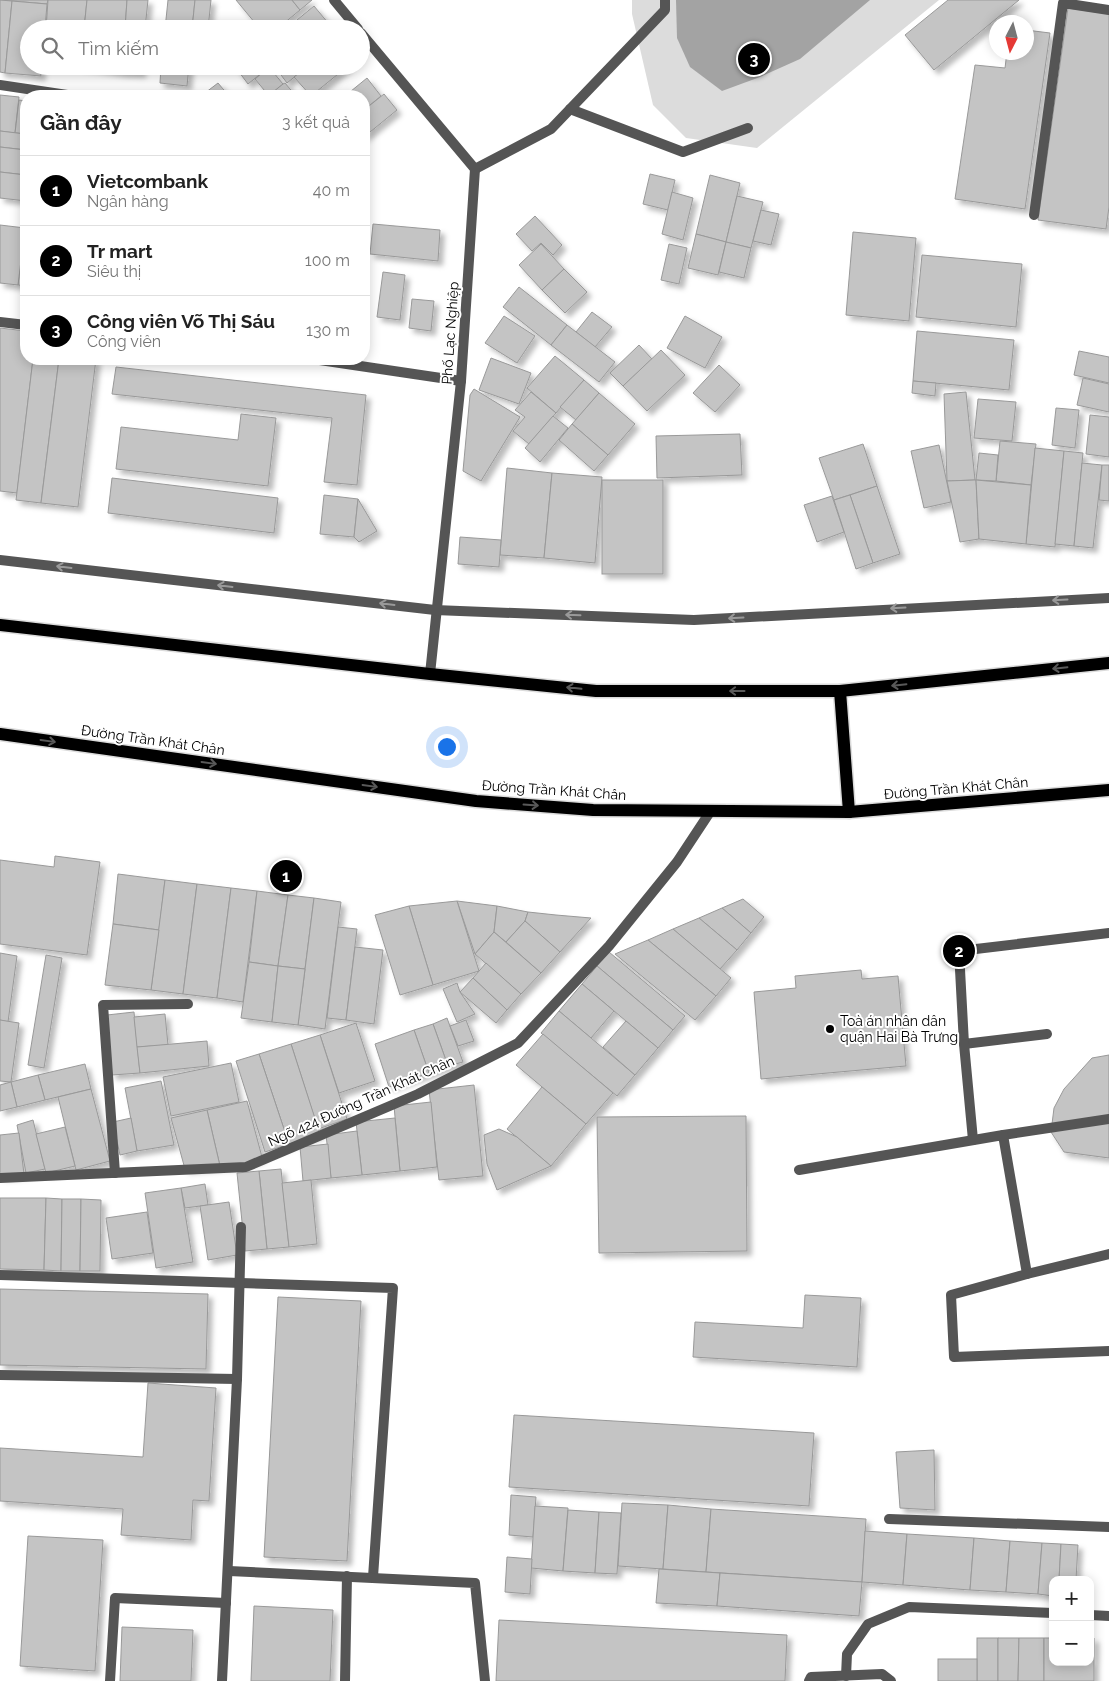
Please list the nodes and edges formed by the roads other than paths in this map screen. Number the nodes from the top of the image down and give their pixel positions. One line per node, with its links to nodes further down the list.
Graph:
1 (334, 0): 4 (street)
2 (665, 0): 8 (street)
3 (1109, 10): 11 (street)
4 (351, 20)
5 (370, 44): 10 (street)
6 (0, 85): 7 (street)
7 (34, 90)
8 (570, 109): 9 (street); 10 (street)
9 (748, 128)
10 (475, 169): 15 (street, Phố Lạc Nghiệp)
11 (1034, 215)
12 (0, 322): 13 (street)
13 (20, 324)
14 (353, 365): 15 (street)
15 (461, 381): 18 (street, Phố Lạc Nghiệp)
16 (0, 560): 18 (street, one-way to 16)
17 (1109, 598): 18 (street, one-way to 18)
18 (435, 610): 21 (street, Phố Lạc Nghiệp)
19 (0, 626): 21 (main road)
20 (1109, 663): 22 (main road, one-way to 22)
21 (430, 674): 22 (main road, one-way to 21)
22 (840, 690): 26 (main road)
23 (0, 734): 25 (main road, Đường Trần Khát Chân, one-way to 25)
24 (1109, 790): 26 (main road, Đường Trần Khát Chân)
25 (710, 812): 26 (main road, Đường Trần Khát Chân); 35 (street, Ngõ 424 Đường Trần Khát Chân)
26 (848, 812)
27 (1109, 933): 30 (street)
28 (188, 1004): 35 (street)
29 (1047, 1034): 30 (street)
30 (964, 1044): 33 (street)
31 (1109, 1119): 32 (street)
32 (1003, 1135): 33 (street); 39 (street)
33 (973, 1140): 34 (street)
34 (799, 1170)
35 (115, 1173): 36 (street, Ngõ 424 Đường Trần Khát Chân)
36 (0, 1178)
37 (241, 1226): 41 (street)
38 (1109, 1254): 39 (street)
39 (1027, 1274): 42 (street)
40 (0, 1275): 41 (street)
41 (240, 1281): 44 (street); 49 (street)
42 (1109, 1351)
43 (0, 1375): 44 (street)
44 (237, 1379): 47 (street)
45 (889, 1519): 46 (street)
46 (1109, 1527)
47 (229, 1571): 48 (street); 50 (street)
48 (348, 1576): 49 (street); 57 (street)
49 (373, 1577): 58 (street)
50 (226, 1603): 55 (street); 56 (street)
51 (1049, 1613): 54 (street)
52 (1094, 1615): 53 (street)
53 (1109, 1616)
54 (846, 1676): 59 (street); 60 (street)
55 (110, 1681)
56 (222, 1681)
57 (345, 1681)
58 (485, 1681)
59 (809, 1681)
60 (891, 1681)

